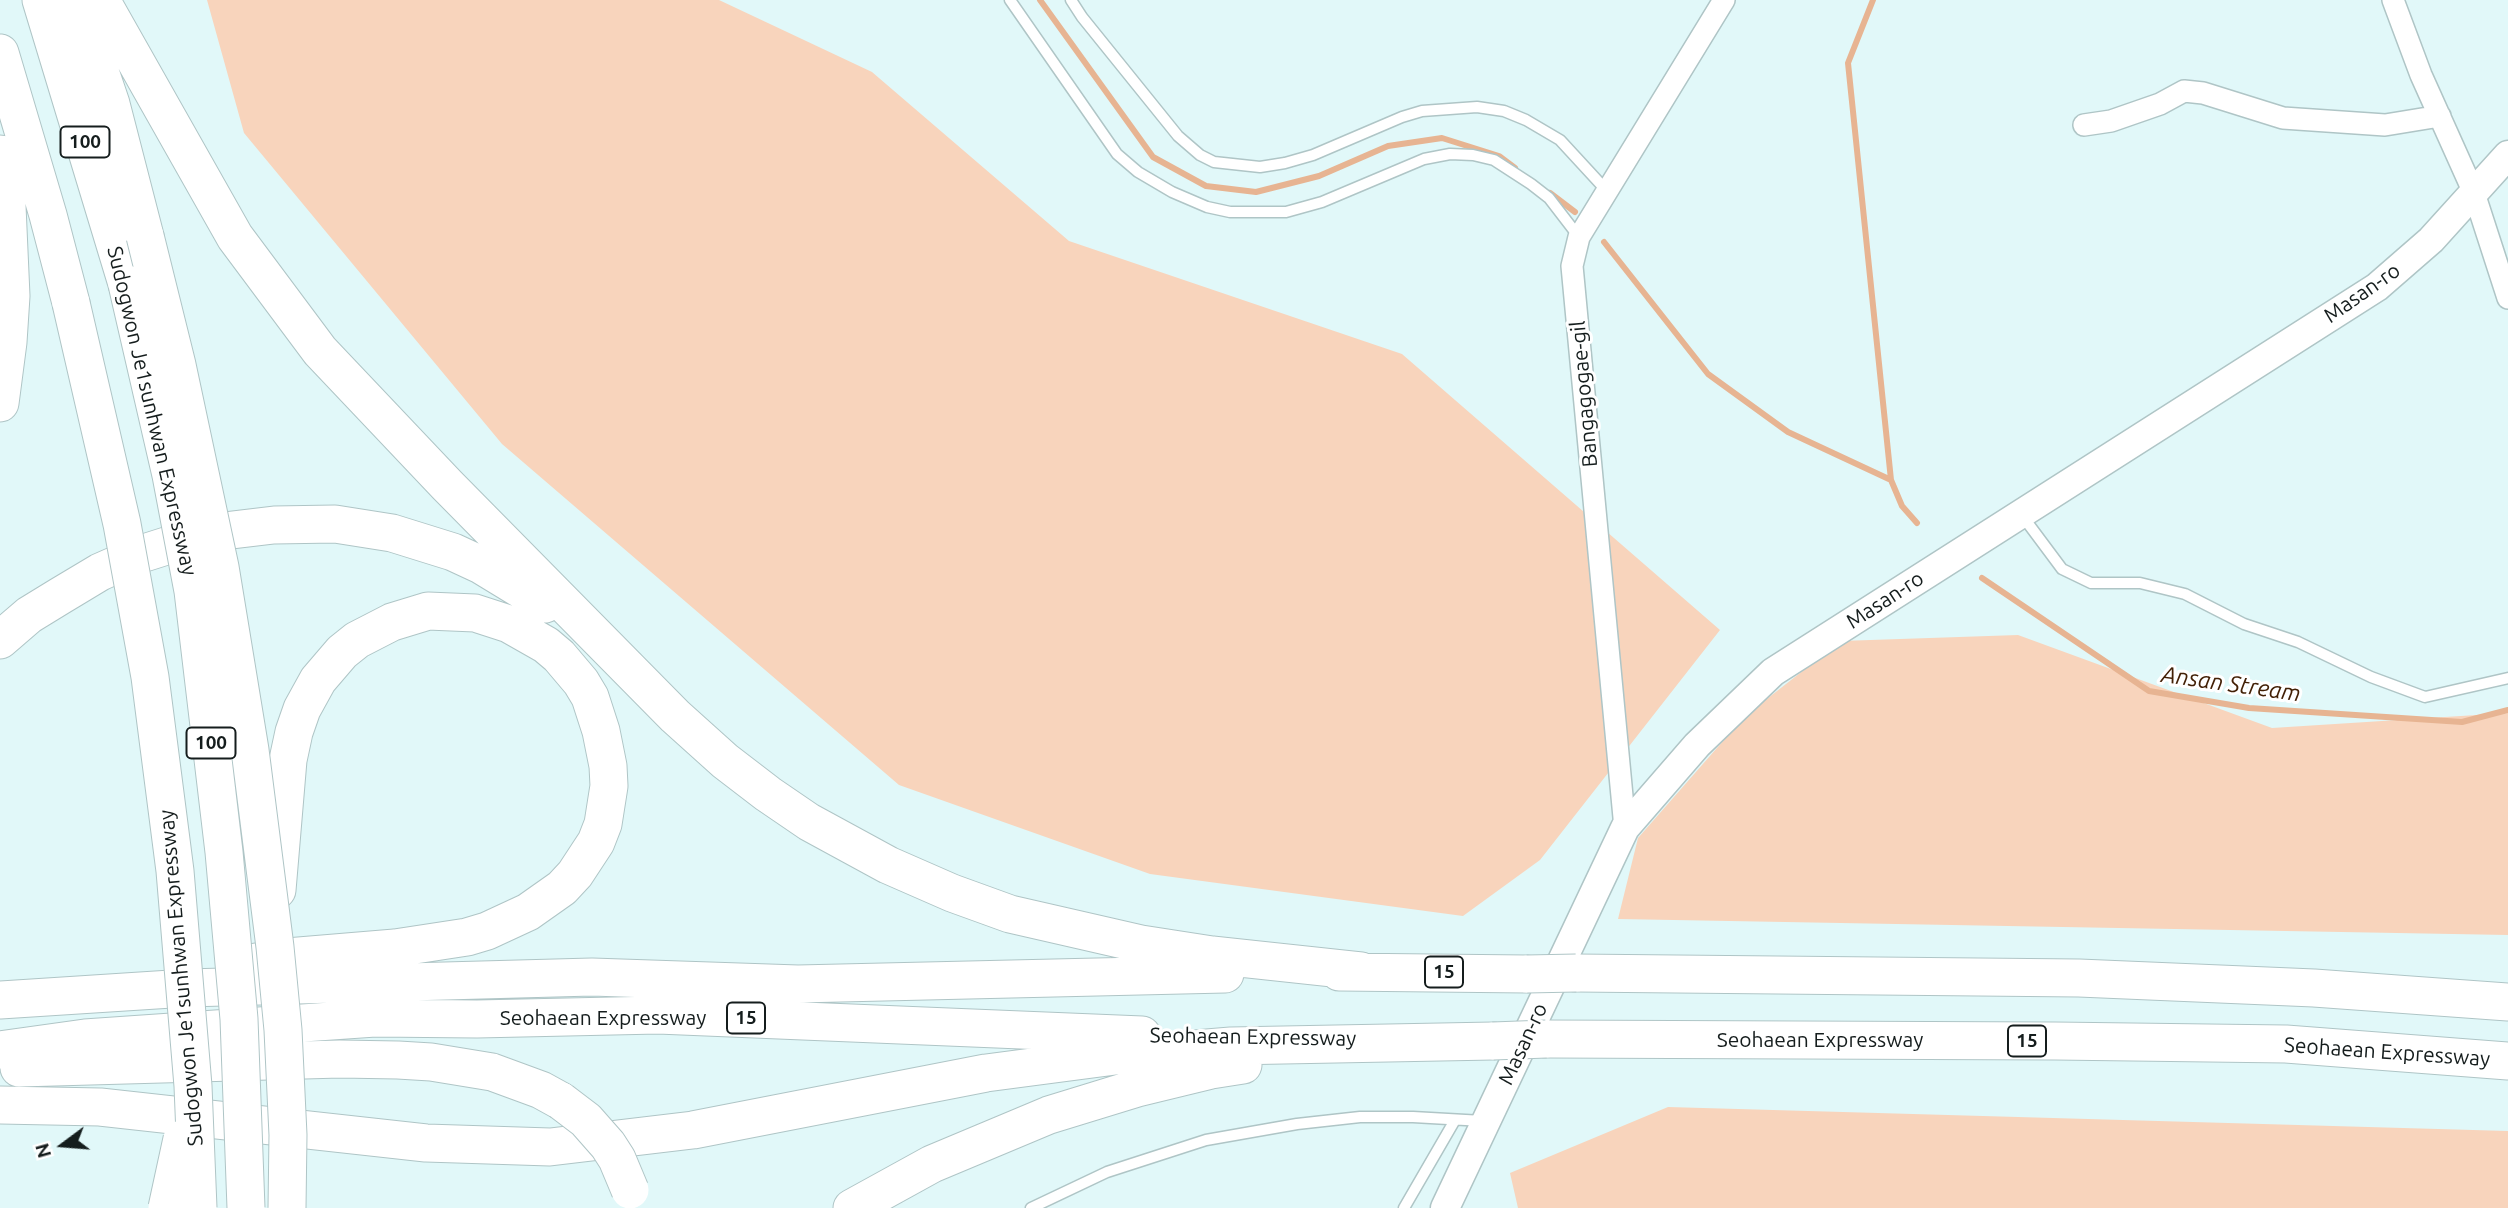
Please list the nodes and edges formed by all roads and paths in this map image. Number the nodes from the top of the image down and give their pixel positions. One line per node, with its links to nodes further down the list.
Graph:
1 (41, 0): 40 (highway, Sudogwon Je1sunhwan Expressway / 100, bridge)
2 (76, 0): 23 (highway, bridge)
3 (101, 0): 19 (highway)
4 (1010, 0): 15 (lane)
5 (1071, 0): 13 (lane)
6 (1724, 0): 13 (street, Bangagogae-gil)
7 (2393, 0): 9 (street)
8 (0, 53): 32 (highway, Sudogwon Je1sunhwan Expressway / 100, bridge)
9 (2440, 116): 10 (street); 14 (street)
10 (2084, 125)
11 (0, 154): 17 (highway)
12 (2508, 155): 14 (street, Masan-ro)
13 (1607, 191): 15 (street, Bangagogae-gil)
14 (2474, 193): 16 (street); 18 (street, Masan-ro)
15 (1578, 237): 22 (street, Bangagogae-gil)
16 (2508, 298)
17 (0, 403)
18 (2021, 514): 21 (lane); 22 (street, Masan-ro)
19 (597, 636): 20 (highway); 24 (highway)
20 (0, 640)
21 (2508, 678)
22 (1625, 828): 35 (street, Masan-ro)
23 (275, 947): 25 (highway, bridge); 36 (highway, bridge)
24 (1361, 971): 25 (highway, Seohaean Expressway / 15); 27 (highway, Seohaean Expressway / 15, bridge)
25 (129, 991): 26 (highway, Seohaean Expressway / 15)
26 (0, 1000)
27 (2508, 1002)
28 (1493, 1041): 29 (highway, Seohaean Expressway / 15); 30 (highway, Seohaean Expressway / 15, bridge); 33 (highway); 43 (highway)
29 (0, 1050)
30 (2508, 1061)
31 (0, 1068): 37 (highway, bridge)
32 (192, 1086): 38 (highway, bridge); 39 (highway, Sudogwon Je1sunhwan Expressway / 100, bridge)
33 (0, 1105)
34 (1455, 1119): 35 (lane); 44 (lane); 45 (lane)
35 (1486, 1121): 46 (street, Masan-ro)
36 (288, 1135): 41 (highway, bridge); 42 (highway, bridge)
37 (633, 1199)
38 (167, 1208)
39 (198, 1208)
40 (246, 1208)
41 (287, 1208)
42 (302, 1208)
43 (852, 1208)
44 (1031, 1208)
45 (1404, 1208)
46 (1446, 1208)

